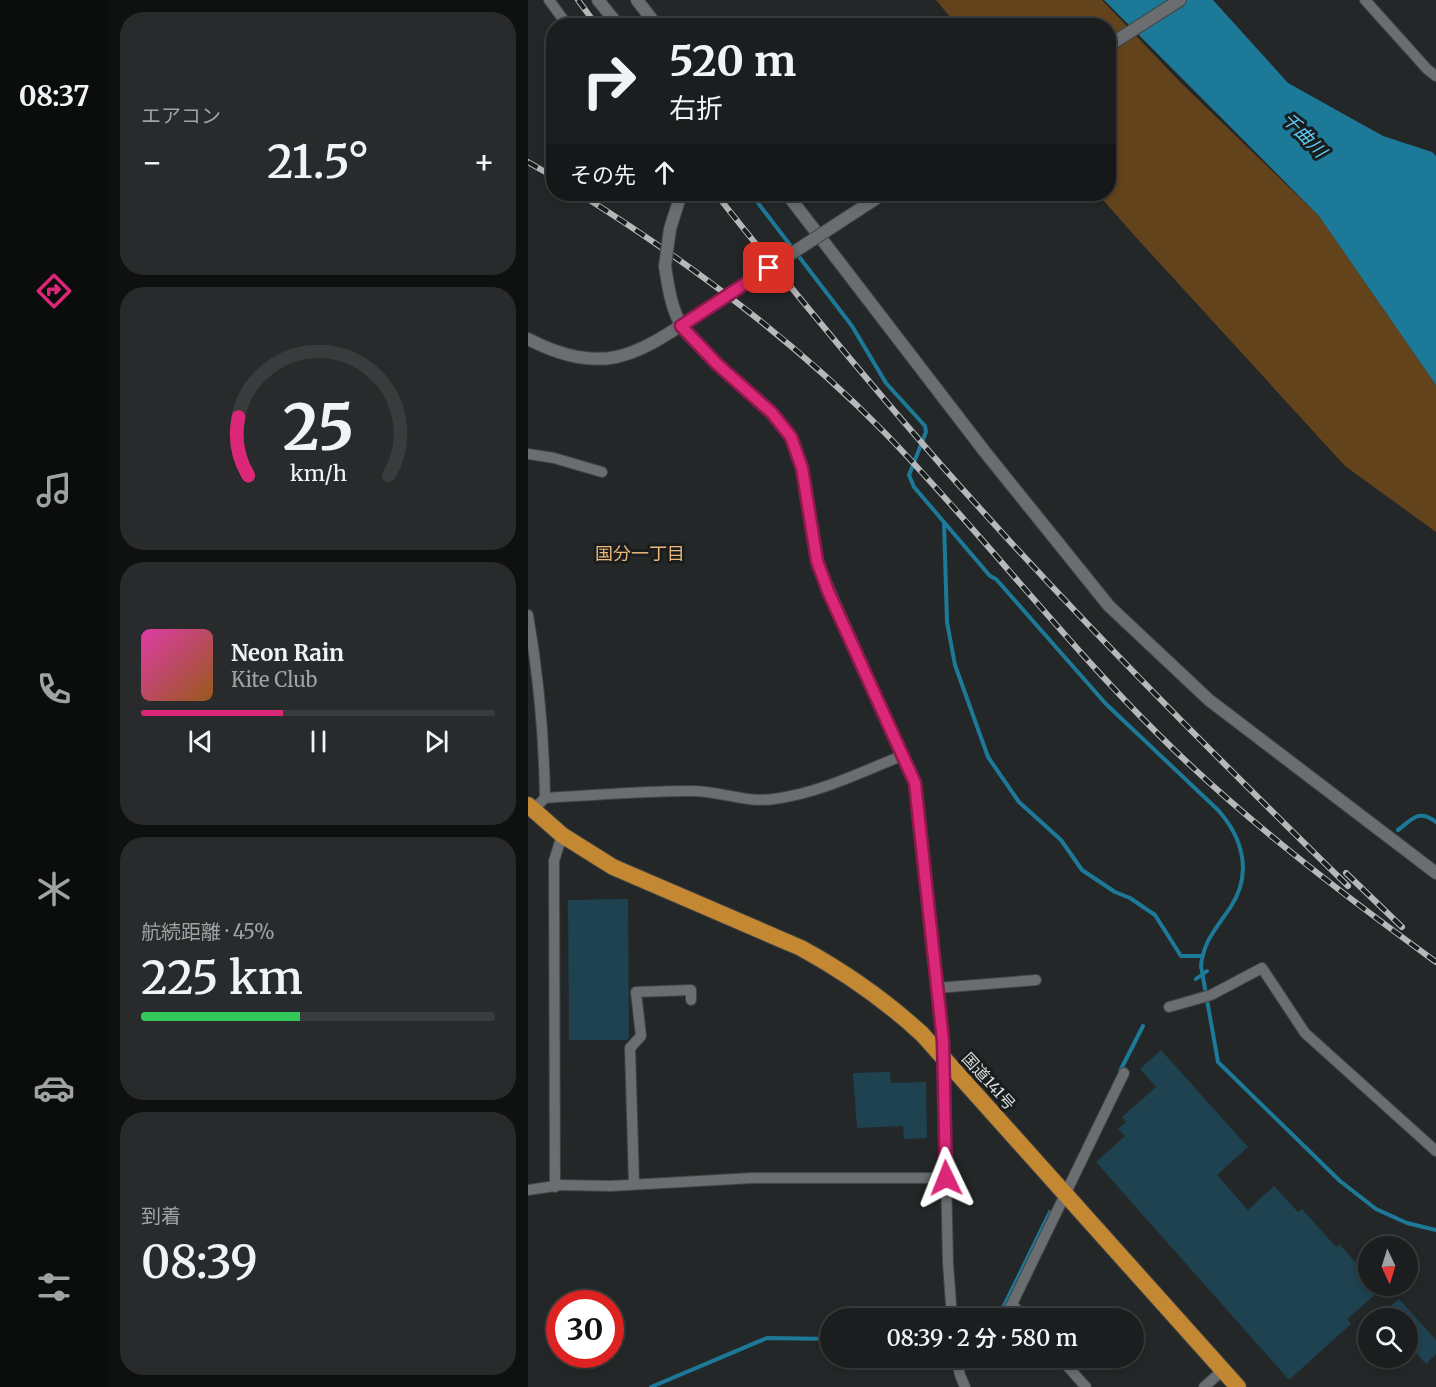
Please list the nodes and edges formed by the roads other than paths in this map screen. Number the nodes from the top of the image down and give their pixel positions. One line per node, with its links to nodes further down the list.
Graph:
1 (549, 0): 6 (street)
2 (598, 0): 7 (street)
3 (637, 0): 8 (street)
4 (1180, 0): 9 (street)
5 (1365, 0): 10 (street)
6 (562, 18)
7 (613, 18)
8 (651, 18)
9 (1116, 41)
10 (1436, 76)
11 (677, 201): 14 (street, bridge)
12 (792, 201): 22 (street)
13 (872, 201): 14 (street, bridge)
14 (681, 326): 15 (street); 19 (street)
15 (528, 339)
16 (528, 454): 17 (street)
17 (602, 472)
18 (528, 615): 20 (street)
19 (904, 755): 20 (street); 24 (street)
20 (535, 804): 21 (highway, 国道141号)
21 (562, 835): 27 (highway, 国道141号); 32 (street)
22 (1436, 873)
23 (1036, 980): 24 (street)
24 (937, 988): 27 (street)
25 (691, 1000): 31 (street)
26 (1169, 1007): 29 (street)
27 (944, 1058): 30 (street); 34 (highway, 国道141号)
28 (1124, 1073): 34 (street)
29 (1436, 1151)
30 (946, 1178): 31 (street); 36 (street)
31 (634, 1183): 32 (street)
32 (555, 1187): 33 (street)
33 (528, 1190)
34 (1066, 1194): 35 (street); 41 (highway, 国道141号)
35 (1012, 1304): 37 (street); 38 (street)
36 (951, 1308)
37 (1010, 1308)
38 (1015, 1308)
39 (958, 1368): 42 (street)
40 (1068, 1368): 43 (street)
41 (1223, 1370): 44 (street); 45 (highway, 国道141号)
42 (965, 1387)
43 (1086, 1387)
44 (1204, 1387)
45 (1238, 1387)

